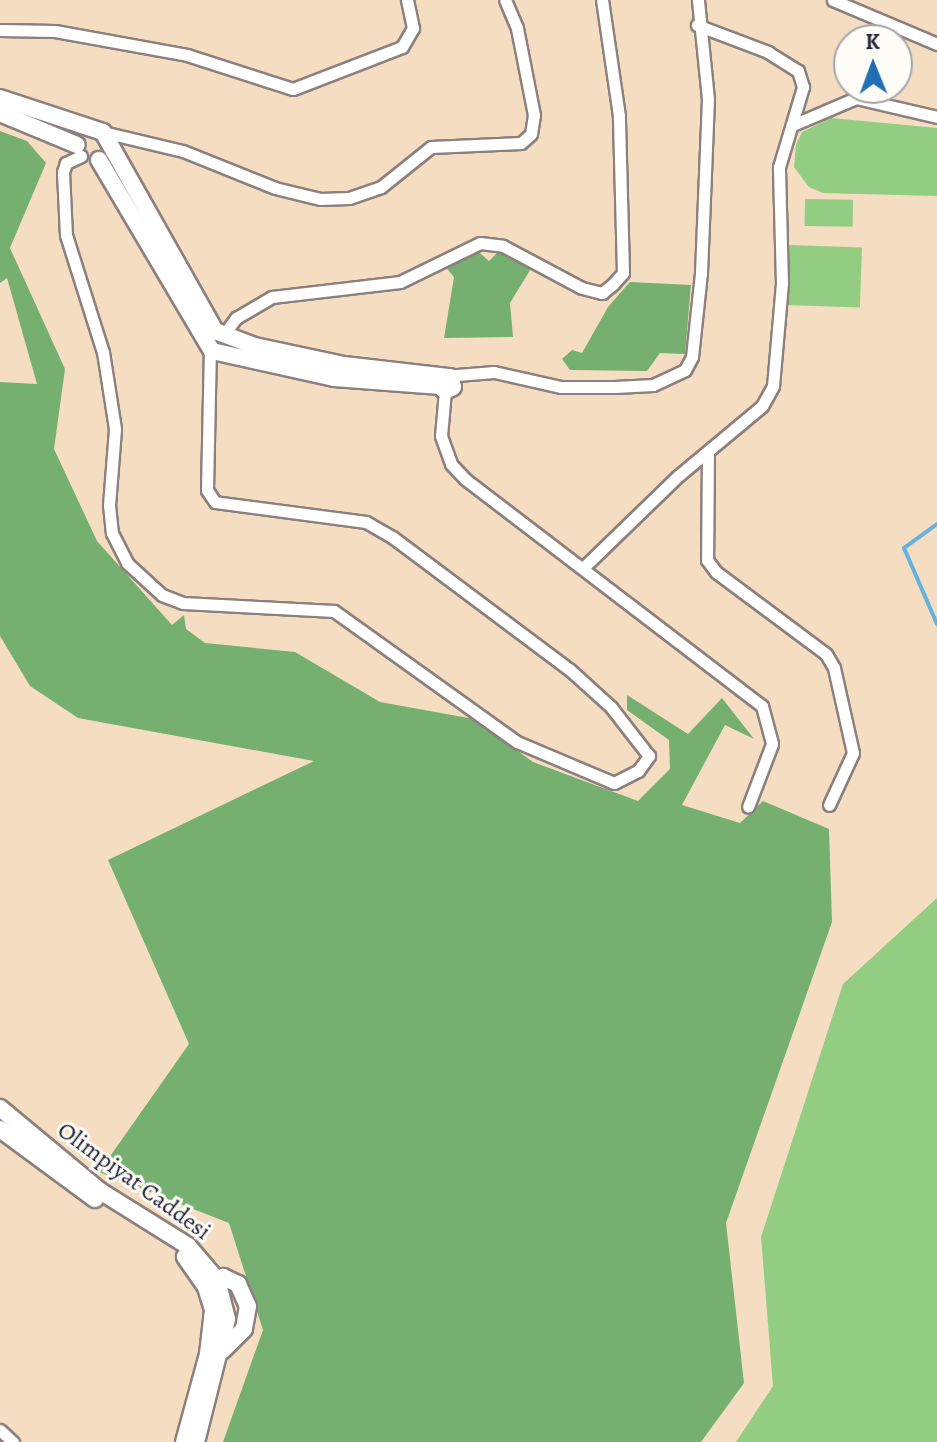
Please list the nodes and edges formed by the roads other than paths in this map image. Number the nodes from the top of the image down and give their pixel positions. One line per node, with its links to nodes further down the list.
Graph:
1 (407, 0): 7 (street)
2 (505, 0): 13 (street)
3 (602, 0): 16 (street)
4 (698, 0): 6 (street)
5 (833, 0): 8 (street)
6 (697, 25): 12 (street); 17 (street)
7 (0, 30)
8 (937, 44)
9 (0, 98): 13 (street)
10 (0, 113): 14 (street)
11 (937, 117): 12 (street)
12 (795, 124): 18 (street)
13 (96, 130): 14 (street); 15 (street)
14 (79, 150): 15 (street); 16 (street)
15 (104, 154): 16 (street)
16 (218, 341): 17 (street)
17 (443, 384): 19 (street)
18 (708, 454): 19 (street); 20 (street)
19 (585, 566): 21 (street)
20 (829, 805)
21 (748, 807)
22 (0, 1108): 24 (street, Olimpiyat Caddesi)
23 (0, 1129): 25 (street, Olimpiyat Caddesi)
24 (217, 1280): 25 (street); 29 (street, Olimpiyat Caddesi)
25 (213, 1310): 28 (street, Olimpiyat Caddesi)
26 (0, 1430): 27 (street)
27 (13, 1442)
28 (184, 1442)
29 (196, 1442)

